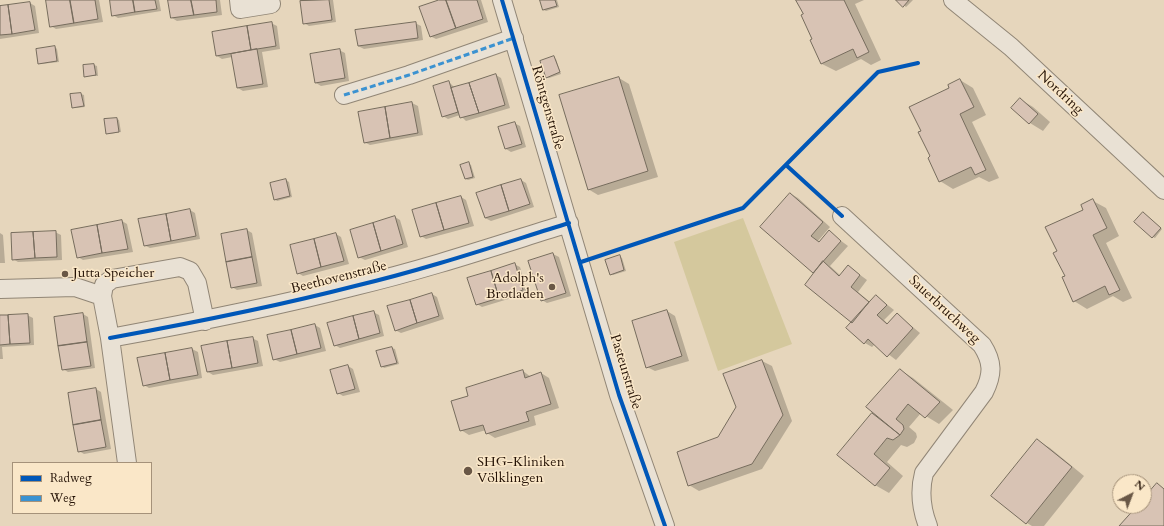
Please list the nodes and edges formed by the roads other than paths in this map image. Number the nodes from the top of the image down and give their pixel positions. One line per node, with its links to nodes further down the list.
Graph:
1 (238, 0): 2 (street)
2 (270, 0)
3 (502, 0): 5 (street, Röntgenstraße)
4 (953, 0): 7 (street, Nordring)
5 (514, 38): 6 (street); 9 (street, Röntgenstraße)
6 (344, 95)
7 (1164, 190)
8 (842, 216): 16 (street, Sauerbruchweg)
9 (569, 223): 12 (street, Beethovenstraße); 15 (street, Pasteurstraße)
10 (0, 289): 11 (street)
11 (102, 296): 12 (street); 13 (street)
12 (205, 321): 13 (street, Beethovenstraße)
13 (110, 338): 14 (street)
14 (127, 462)
15 (665, 526)
16 (928, 526)

